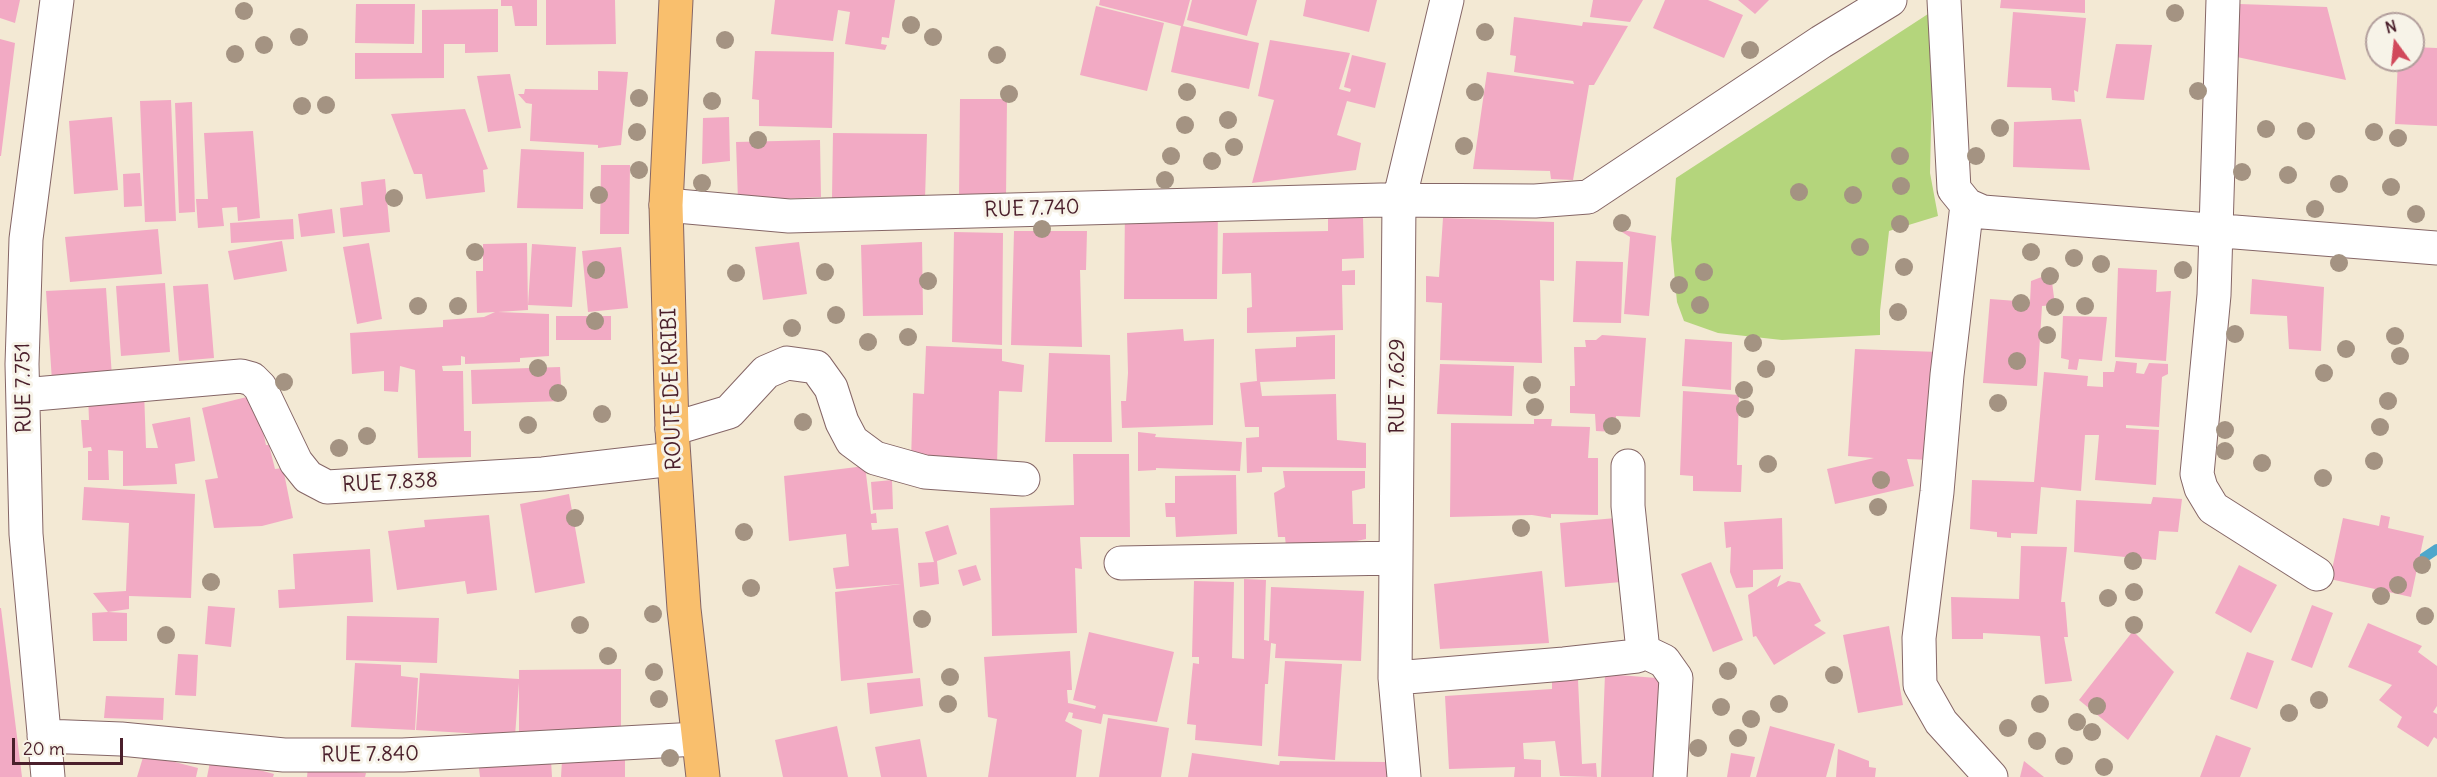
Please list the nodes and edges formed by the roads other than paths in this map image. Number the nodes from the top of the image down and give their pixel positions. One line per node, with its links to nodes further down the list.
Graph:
1 (57, 0): 12 (street, RUE 7.751)
2 (676, 0): 8 (main road, ROUTE DE KRIBI)
3 (1448, 0): 7 (street, RUE 7.629)
4 (1890, 0): 7 (street, RUE 7.740)
5 (1944, 0): 9 (street)
6 (2223, 0): 10 (street)
7 (1399, 201): 8 (street, RUE 7.740); 16 (street, RUE 7.629)
8 (666, 205): 13 (main road, ROUTE DE KRIBI)
9 (1967, 205): 10 (street); 27 (street)
10 (2217, 232): 11 (street); 18 (street)
11 (2437, 248)
12 (23, 395): 13 (street, RUE 7.838); 21 (street, RUE 7.751)
13 (673, 444): 15 (street); 22 (main road, ROUTE DE KRIBI)
14 (1628, 466): 19 (street)
15 (1023, 479)
16 (1396, 558): 17 (street); 20 (street, RUE 7.629)
17 (1121, 563)
18 (2318, 574)
19 (1643, 651): 20 (street); 26 (street)
20 (1395, 678): 25 (street, RUE 7.629)
21 (44, 736): 22 (street, RUE 7.840); 23 (street, RUE 7.751)
22 (697, 739): 24 (main road, ROUTE DE KRIBI)
23 (48, 777)
24 (703, 777)
25 (1404, 777)
26 (1670, 777)
27 (1990, 777)

